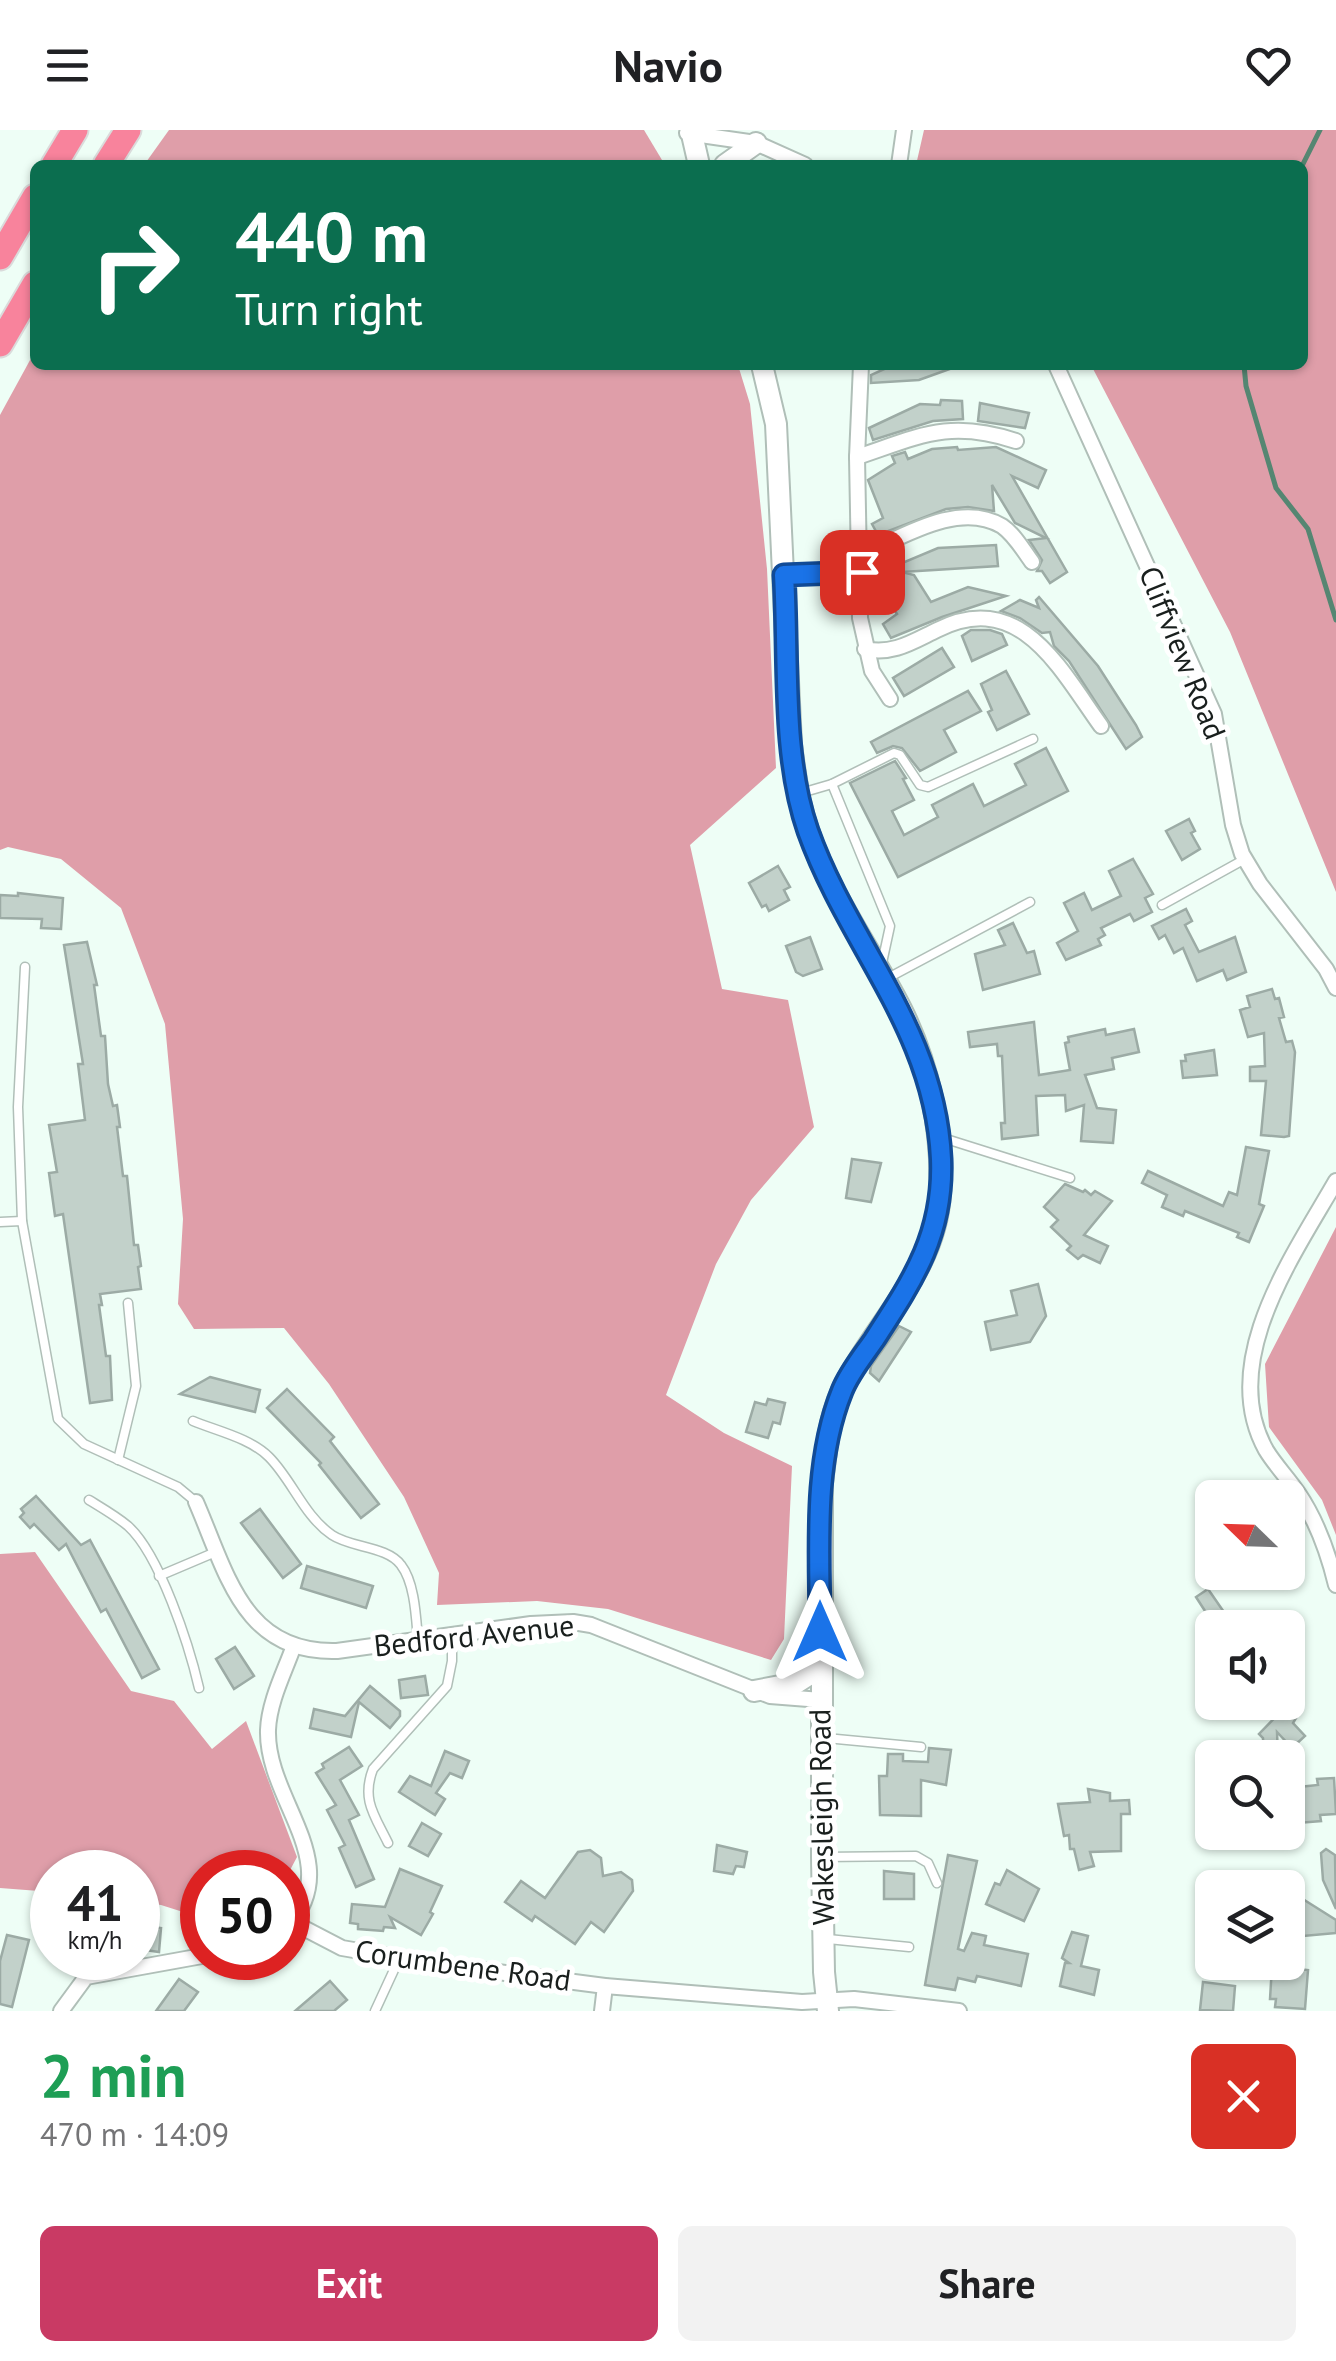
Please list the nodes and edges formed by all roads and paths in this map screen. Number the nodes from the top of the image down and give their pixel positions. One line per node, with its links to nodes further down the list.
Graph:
1 (74, 130): 6 (highway)
2 (128, 130): 7 (highway)
3 (904, 130): 10 (street)
4 (744, 137): 5 (street); 8 (main road); 9 (street)
5 (690, 140)
6 (57, 160)
7 (109, 160)
8 (728, 160)
9 (794, 160)
10 (900, 160)
11 (30, 205): 12 (highway)
12 (0, 256)
13 (30, 293): 14 (highway)
14 (0, 344)
15 (763, 370): 23 (main road, Wakesleigh Road)
16 (860, 370): 19 (street)
17 (1058, 370): 30 (street, Cliffview Road)
18 (1016, 441): 19 (street)
19 (857, 457): 20 (street)
20 (861, 555): 21 (street); 22 (street)
21 (1032, 562)
22 (862, 572): 23 (street); 24 (street)
23 (784, 575): 29 (main road, Wakesleigh Road)
24 (865, 648): 25 (street); 26 (street)
25 (890, 700)
26 (1100, 726)
27 (1033, 739): 28 (lane)
28 (832, 784): 29 (lane); 34 (lane)
29 (797, 795): 34 (main road, Wakesleigh Road)
30 (1246, 860): 32 (lane); 35 (street, Cliffview Road)
31 (1030, 902): 34 (lane)
32 (1162, 905)
33 (26, 968): 39 (lane)
34 (882, 976): 36 (main road, Wakesleigh Road)
35 (1336, 988)
36 (938, 1137): 37 (lane); 52 (main road, Wakesleigh Road)
37 (1070, 1178)
38 (1336, 1181): 48 (street)
39 (22, 1221): 40 (lane); 43 (lane)
40 (0, 1222)
41 (128, 1303): 43 (lane)
42 (193, 1422): 50 (lane)
43 (118, 1460): 45 (lane)
44 (89, 1500): 47 (lane)
45 (196, 1502): 46 (street)
46 (218, 1551): 47 (lane); 51 (street)
47 (159, 1576): 53 (lane)
48 (1336, 1584)
49 (452, 1634): 50 (street, Bedford Avenue); 54 (street, Bedford Avenue); 58 (lane)
50 (418, 1640): 51 (street, Bedford Avenue)
51 (294, 1648): 59 (street)
52 (820, 1667): 54 (main road); 55 (main road, Wakesleigh Road)
53 (199, 1688)
54 (754, 1690): 55 (street, Bedford Avenue)
55 (821, 1700): 56 (main road, Wakesleigh Road)
56 (821, 1738): 57 (lane); 60 (main road, Wakesleigh Road)
57 (921, 1747)
58 (388, 1843)
59 (306, 1850)
60 (822, 1857): 61 (lane); 63 (main road, Wakesleigh Road)
61 (937, 1883)
62 (310, 1934): 65 (street, Corumbene Road)
63 (823, 1939): 64 (lane); 68 (main road, Wakesleigh Road)
64 (908, 1947)
65 (398, 1958): 67 (street, Corumbene Road); 70 (lane)
66 (180, 1960): 69 (street)
67 (605, 1986): 68 (street, Corumbene Road); 71 (street)
68 (827, 2006): 72 (street, Corumbene Road)
69 (61, 2011)
70 (375, 2011)
71 (602, 2011)
72 (959, 2011)

